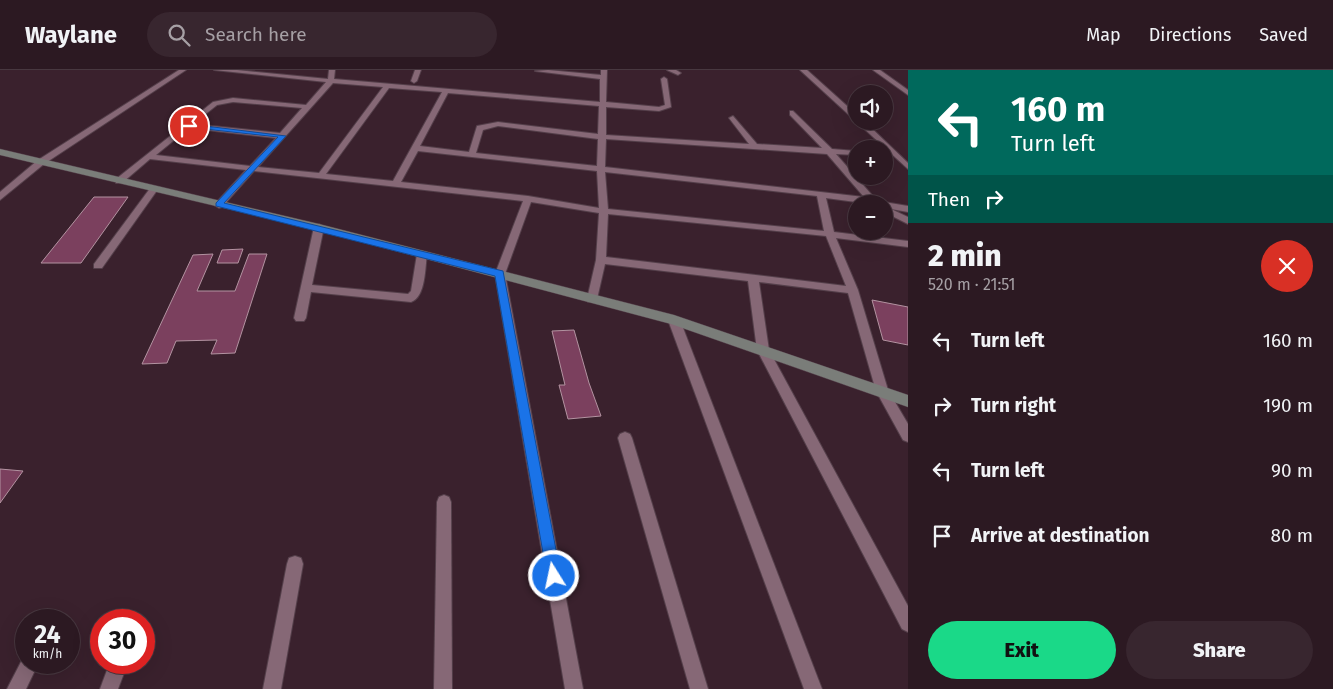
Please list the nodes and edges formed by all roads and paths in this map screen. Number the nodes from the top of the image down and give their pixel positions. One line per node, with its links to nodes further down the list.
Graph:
1 (183, 70): 35 (street)
2 (217, 70): 8 (street)
3 (332, 70): 13 (street)
4 (418, 70): 14 (street)
5 (670, 70): 11 (street)
6 (803, 70): 20 (street)
7 (876, 70): 17 (street)
8 (252, 72): 13 (street)
9 (538, 72): 10 (street)
10 (604, 73): 18 (street)
11 (678, 73)
12 (664, 79): 18 (street)
13 (331, 81): 15 (street); 19 (street)
14 (414, 81)
15 (387, 86): 16 (street); 39 (street)
16 (446, 91): 18 (street); 28 (street)
17 (908, 93)
18 (603, 103): 26 (street)
19 (309, 107): 23 (street); 25 (street)
20 (848, 111)
21 (793, 113): 30 (street)
22 (733, 118): 27 (street)
23 (189, 126): 25 (street); 34 (street)
24 (869, 130): 32 (street)
25 (283, 136): 38 (street)
26 (604, 137): 27 (street); 33 (street); 37 (street)
27 (755, 147): 30 (street)
28 (416, 148): 33 (street); 41 (street)
29 (0, 152): 35 (street)
30 (831, 153): 31 (street); 44 (street)
31 (848, 153)
32 (894, 153): 36 (street)
33 (472, 154): 37 (street)
34 (150, 156): 38 (street); 40 (street)
35 (41, 162): 40 (street); 45 (street)
36 (908, 167)
37 (601, 168): 43 (street); 51 (street)
38 (251, 170): 39 (street); 48 (street)
39 (320, 177): 41 (street)
40 (119, 181): 42 (street)
41 (395, 185): 47 (street)
42 (154, 189): 48 (street); 59 (street)
43 (821, 194): 46 (street); 55 (street)
44 (868, 195)
45 (0, 197)
46 (848, 198)
47 (528, 199): 51 (street); 60 (street)
48 (219, 204): 54 (street)
49 (893, 206): 50 (street)
50 (908, 209)
51 (604, 211): 55 (street); 58 (street)
52 (893, 214): 53 (street)
53 (908, 221)
54 (319, 228): 57 (street); 62 (street)
55 (830, 234): 56 (street); 63 (street)
56 (908, 244)
57 (422, 254): 60 (street); 62 (street)
58 (600, 260): 61 (street); 64 (street)
59 (98, 266)
60 (500, 274): 64 (street); 81 (street)
61 (753, 277): 63 (street); 67 (street)
62 (306, 288): 65 (street)
63 (853, 290): 68 (street)
64 (592, 298): 66 (street)
65 (300, 318)
66 (674, 320): 67 (street); 83 (street)
67 (763, 350): 68 (street); 74 (street)
68 (882, 392): 69 (street); 70 (street)
69 (908, 400)
70 (908, 436)
71 (624, 438): 82 (street)
72 (444, 502): 80 (street)
73 (295, 564): 79 (street)
74 (908, 623)
75 (24, 674): 77 (street)
76 (115, 674): 78 (street)
77 (16, 689)
78 (109, 689)
79 (272, 689)
80 (443, 689)
81 (574, 689)
82 (699, 689)
83 (813, 689)

